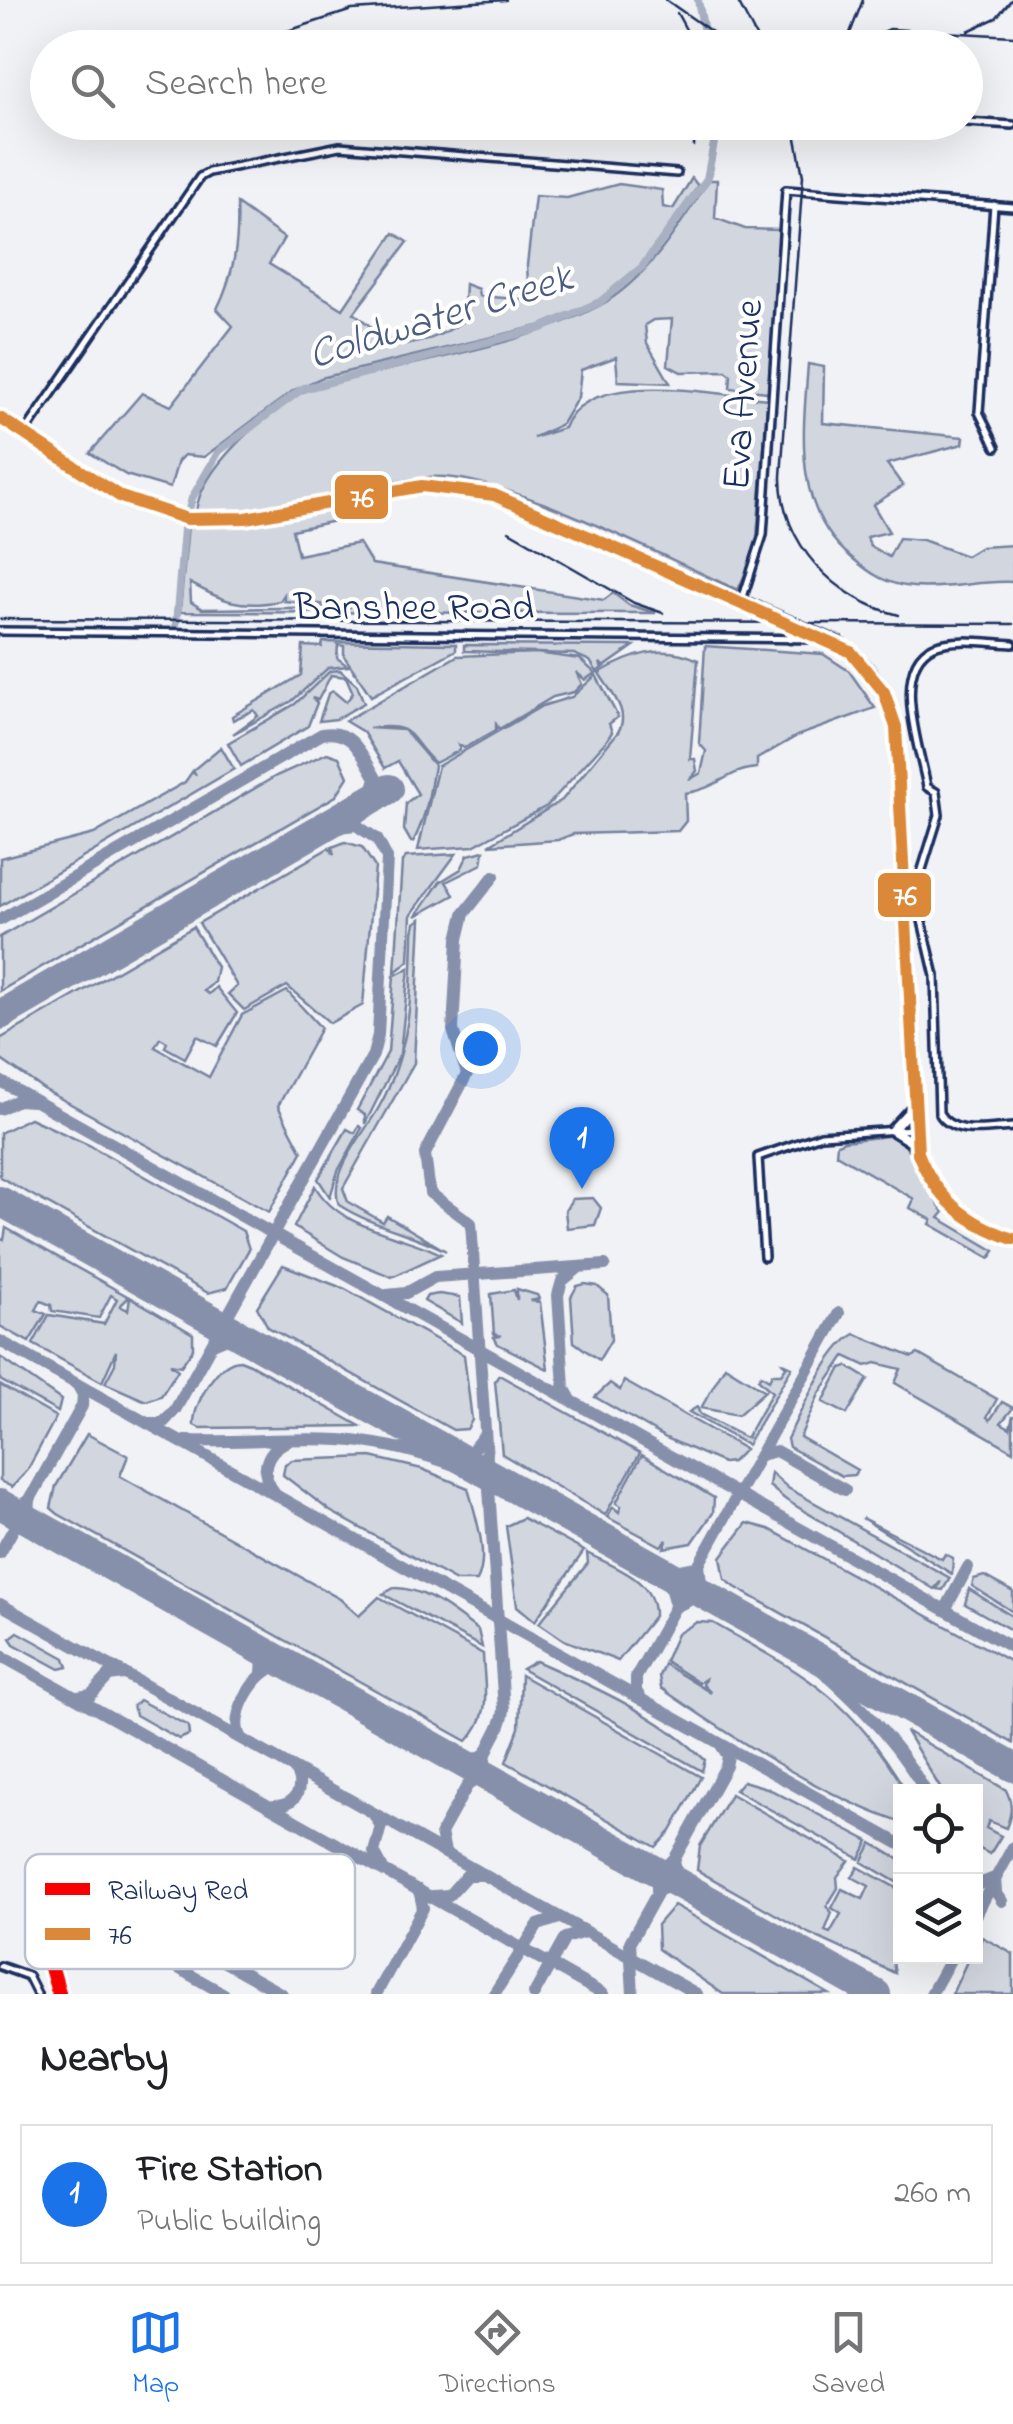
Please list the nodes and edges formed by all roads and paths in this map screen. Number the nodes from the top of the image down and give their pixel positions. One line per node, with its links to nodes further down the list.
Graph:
1 (983, 123): 2 (street)
2 (1013, 125)
3 (677, 173): 7 (street)
4 (994, 205): 5 (street); 8 (street); 11 (street, Eva Avenue)
5 (1013, 207)
6 (0, 418): 7 (main road)
7 (24, 434): 9 (main road)
8 (996, 447)
9 (108, 489)
10 (673, 570): 11 (main road)
11 (742, 600): 12 (main road)
12 (793, 622): 14 (main road); 15 (main road)
13 (0, 631): 14 (street, Banshee Road)
14 (790, 638): 15 (street, Banshee Road)
15 (828, 639): 17 (main road)
16 (1013, 644): 18 (street)
17 (912, 1107): 19 (main road); 20 (main road)
18 (1013, 1127)
19 (914, 1129): 20 (street); 21 (main road)
20 (892, 1130): 21 (main road); 23 (street)
21 (916, 1145): 22 (main road)
22 (1013, 1238)
23 (764, 1257)
24 (0, 1966): 25 (street)
25 (37, 1994)

